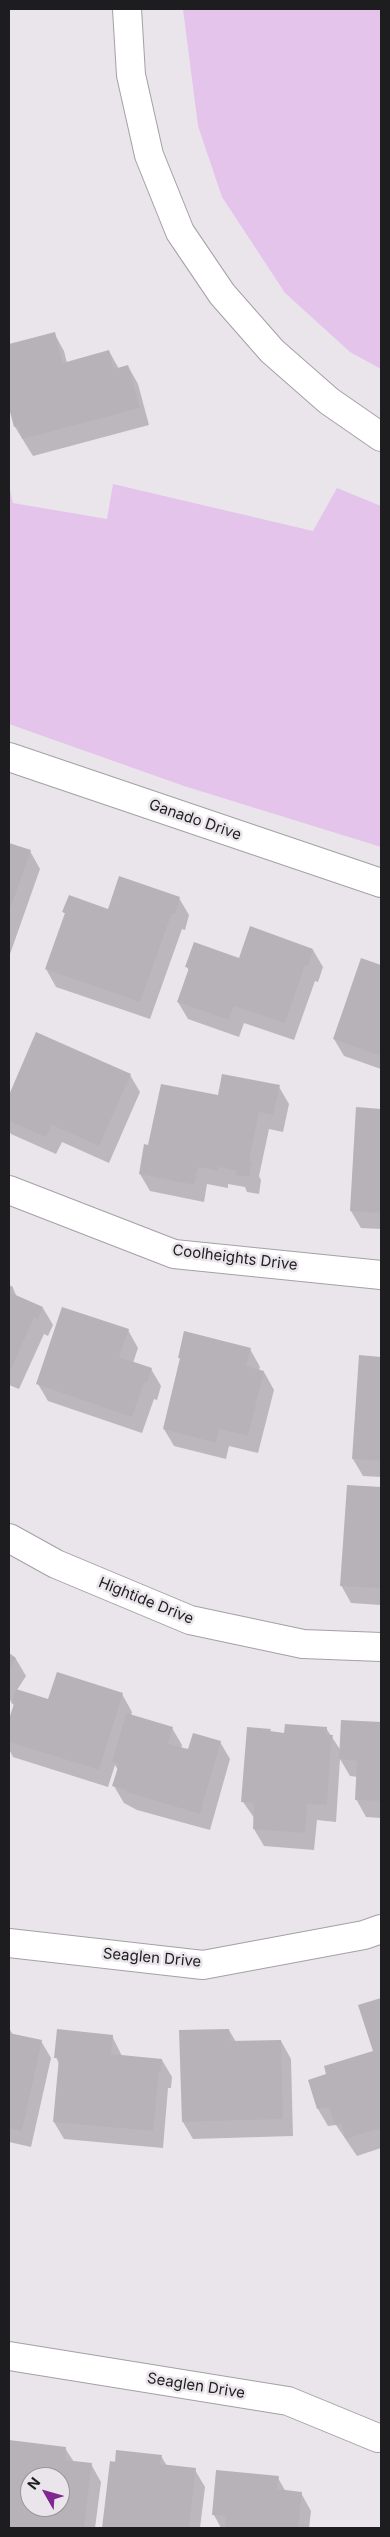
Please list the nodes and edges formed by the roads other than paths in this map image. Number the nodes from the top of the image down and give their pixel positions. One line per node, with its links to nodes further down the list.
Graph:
1 (127, 9): 2 (street)
2 (381, 437)
3 (9, 757): 4 (street, Ganado Drive)
4 (381, 883)
5 (9, 1190): 6 (street, Coolheights Drive)
6 (381, 1275)
7 (9, 1538): 8 (street, Hightide Drive)
8 (381, 1647)
9 (381, 1929): 10 (street, Seaglen Drive)
10 (9, 1943)
11 (9, 2356): 12 (street, Seaglen Drive)
12 (378, 2438)

